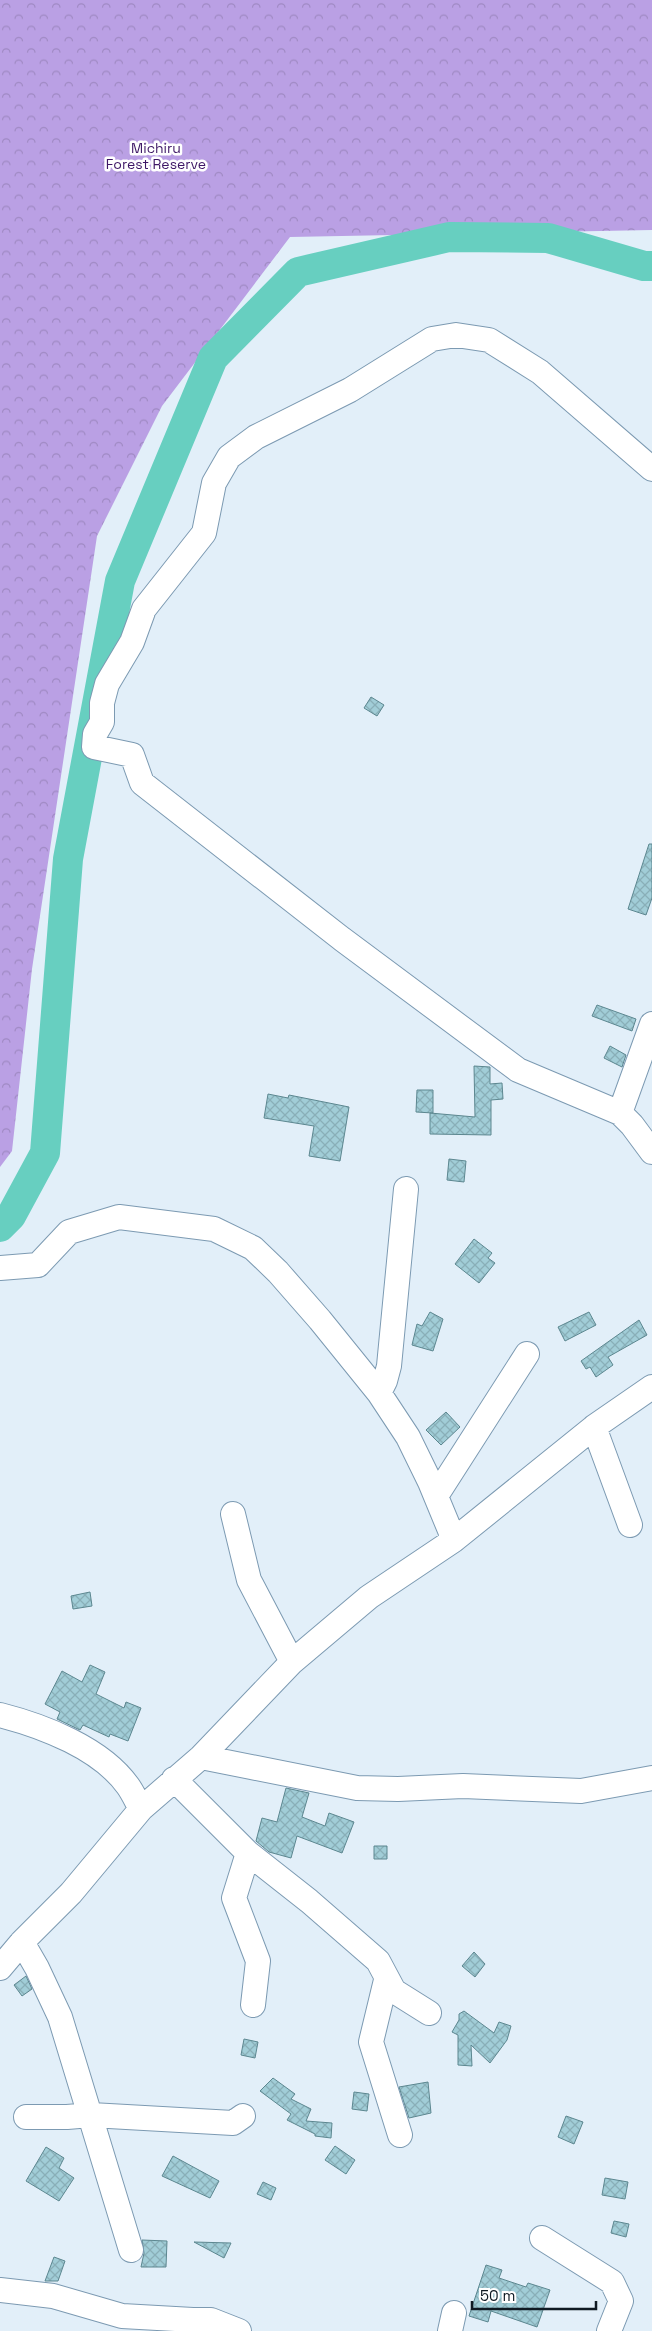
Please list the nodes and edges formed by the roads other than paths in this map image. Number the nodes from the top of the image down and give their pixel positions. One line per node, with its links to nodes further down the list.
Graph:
1 (652, 469): 3 (street)
2 (652, 1024): 3 (street)
3 (620, 1113): 4 (street)
4 (652, 1152)
5 (406, 1189): 9 (street)
6 (0, 1268): 9 (street)
7 (528, 1354): 11 (street)
8 (652, 1387): 10 (street)
9 (379, 1393): 11 (street)
10 (594, 1428): 13 (street); 14 (street)
11 (436, 1496): 14 (street)
12 (233, 1514): 15 (street)
13 (630, 1525)
14 (454, 1540): 15 (street)
15 (292, 1662): 17 (street)
16 (0, 1715): 20 (street)
17 (201, 1756): 18 (street); 19 (street)
18 (652, 1778)
19 (174, 1779): 20 (street); 21 (street)
20 (141, 1810): 22 (street)
21 (248, 1853): 24 (street); 25 (street)
22 (22, 1942): 23 (street); 27 (street)
23 (0, 1968)
24 (386, 1980): 26 (street); 30 (street)
25 (253, 2005)
26 (429, 2013)
27 (91, 2115): 28 (street); 29 (street); 32 (street)
28 (243, 2116)
29 (26, 2117)
30 (400, 2135)
31 (542, 2238): 36 (street)
32 (131, 2250)
33 (0, 2290): 34 (street)
34 (195, 2325): 35 (street)
35 (239, 2331)
36 (609, 2331)

